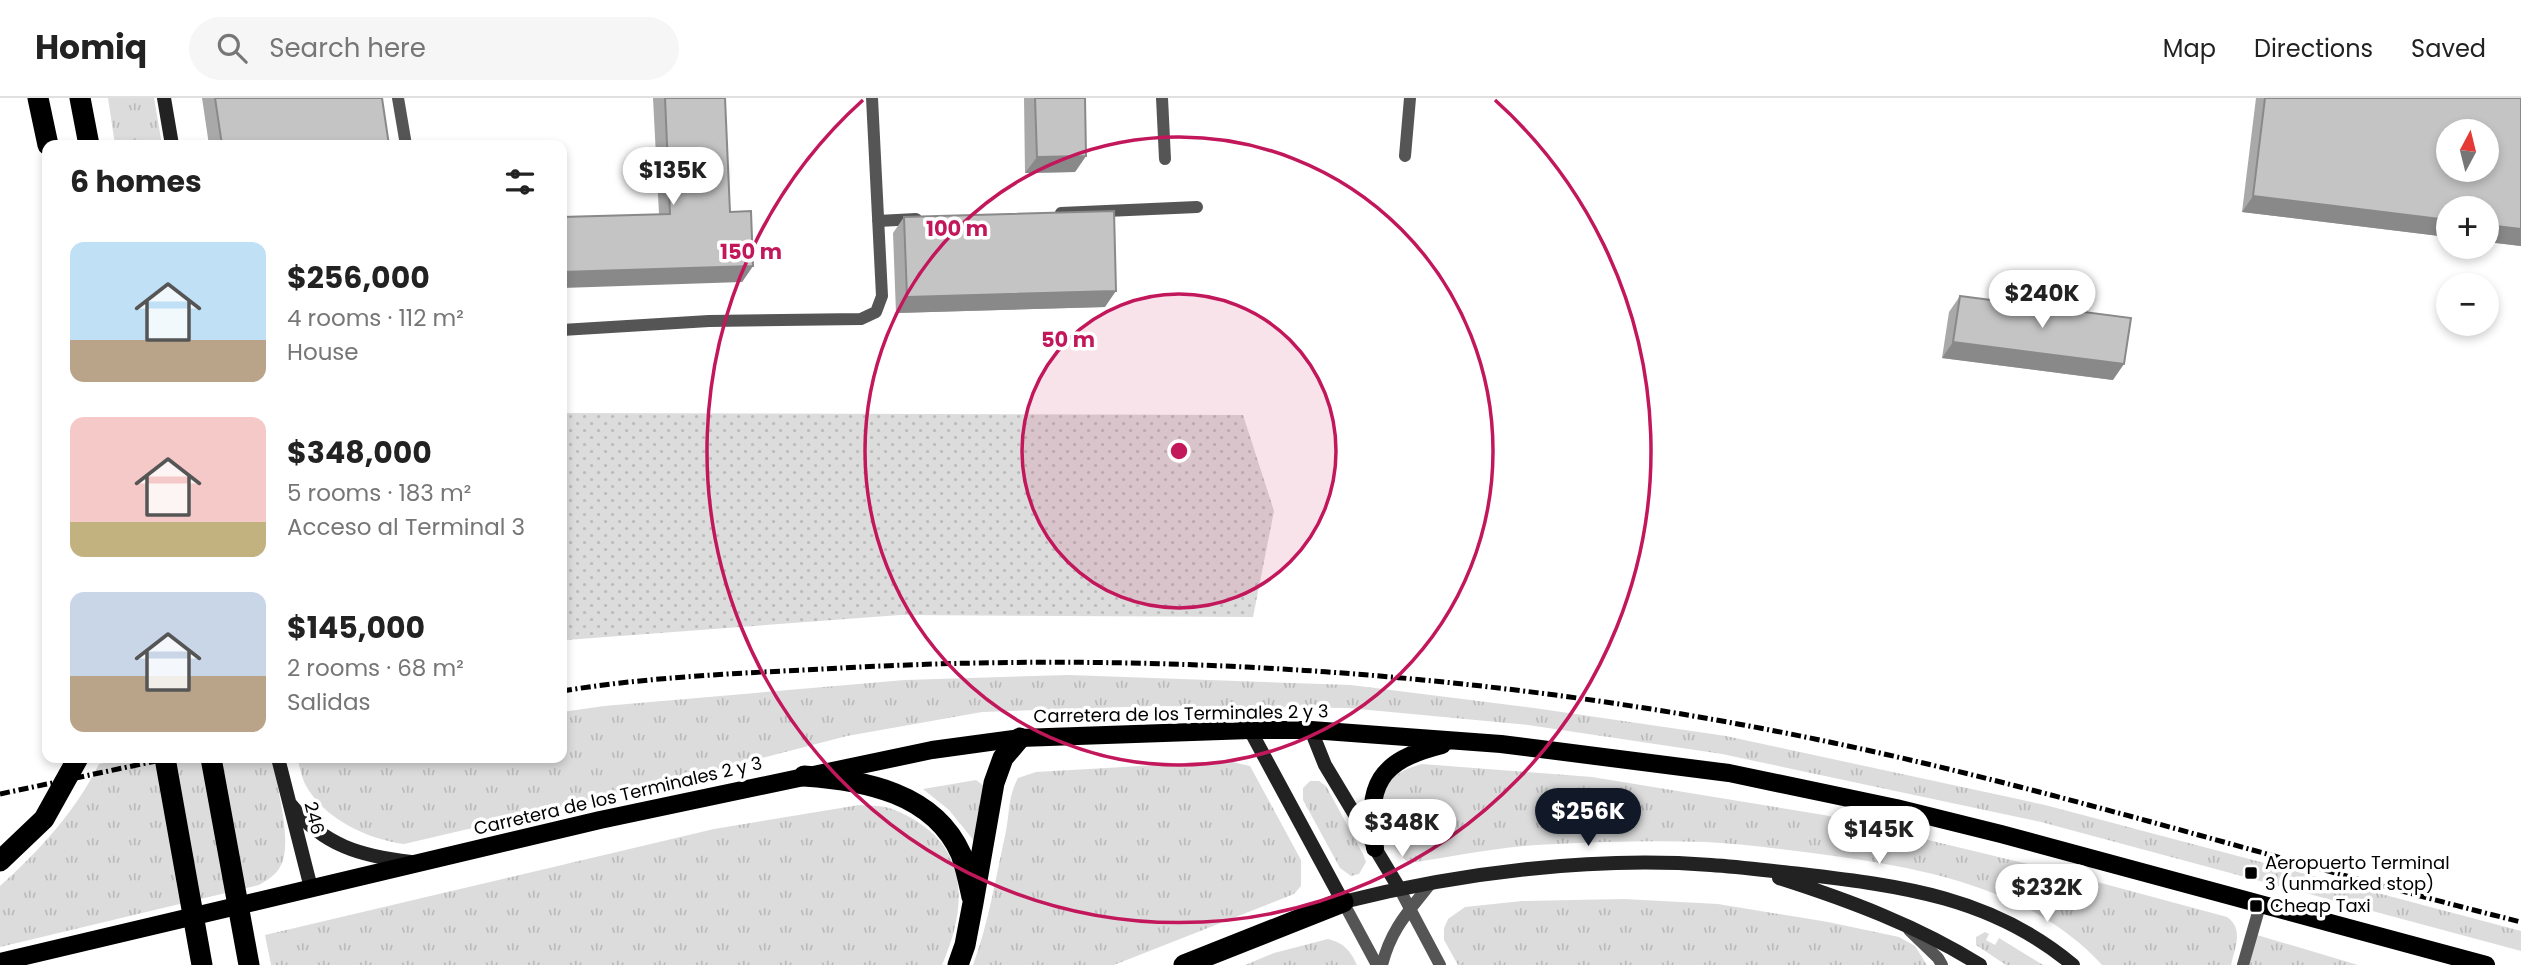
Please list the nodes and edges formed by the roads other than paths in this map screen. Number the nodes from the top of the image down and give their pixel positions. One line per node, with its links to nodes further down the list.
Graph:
1 (38, 98): 8 (highway)
2 (80, 98): 9 (highway)
3 (164, 98): 10 (main road)
4 (398, 98): 11 (lane)
5 (872, 98): 17 (lane)
6 (1162, 98): 13 (lane)
7 (1410, 98): 12 (lane)
8 (46, 140)
9 (88, 140)
10 (171, 140)
11 (405, 140)
12 (1405, 156)
13 (1165, 159)
14 (1197, 207): 15 (lane)
15 (1045, 213)
16 (934, 218): 17 (lane)
17 (878, 220): 18 (lane)
18 (567, 330)
19 (1250, 730): 20 (main road, Carretera de los Terminales 2 y 3); 21 (main road, Carretera de los Terminales 2 y 3); 36 (main road)
20 (1311, 730): 22 (main road, Carretera de los Terminales 2 y 3); 29 (main road)
21 (1020, 738): 27 (main road, Carretera de los Terminales 2 y 3); 38 (highway)
22 (1460, 740): 29 (main road); 37 (main road, Carretera de los Terminales 2 y 3)
23 (75, 763): 30 (highway)
24 (166, 763): 42 (highway)
25 (212, 763): 43 (highway)
26 (279, 763): 28 (main road, 246)
27 (804, 776): 31 (main road, Carretera de los Terminales 2 y 3); 38 (highway)
28 (290, 805): 31 (main road); 34 (main road, 246)
29 (1375, 848): 35 (main road)
30 (0, 862)
31 (419, 863): 34 (main road, Carretera de los Terminales 2 y 3)
32 (1748, 869): 33 (main road); 40 (main road); 50 (main road)
33 (1431, 883): 35 (main road); 39 (lane)
34 (312, 888): 41 (main road, Carretera de los Terminales 2 y 3)
35 (1399, 888): 36 (main road); 39 (lane)
36 (1343, 902): 45 (highway); 46 (lane)
37 (2261, 902): 51 (lane); 52 (main road, Carretera de los Terminales 2 y 3)
38 (974, 903): 44 (highway)
39 (1410, 909): 46 (lane); 47 (lane)
40 (1907, 928): 48 (lane); 49 (main road)
41 (0, 962)
42 (202, 965)
43 (249, 965)
44 (958, 965)
45 (1184, 965)
46 (1380, 965)
47 (1440, 965)
48 (1942, 965)
49 (1980, 965)
50 (2073, 965)
51 (2243, 965)
52 (2486, 965)

